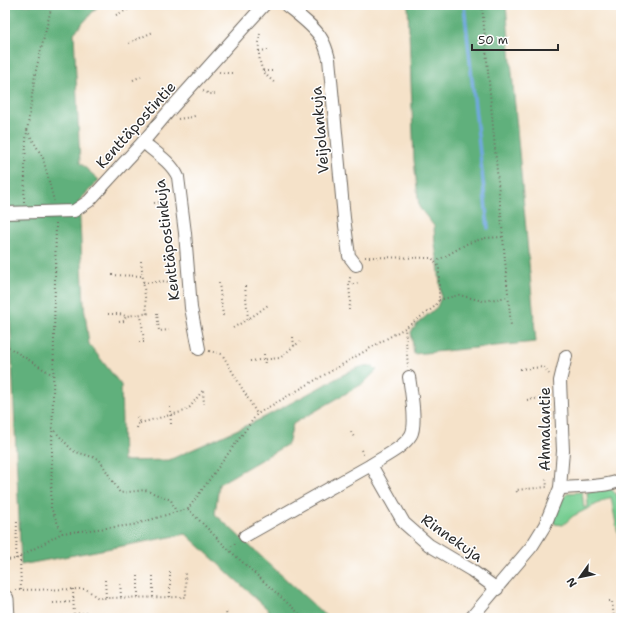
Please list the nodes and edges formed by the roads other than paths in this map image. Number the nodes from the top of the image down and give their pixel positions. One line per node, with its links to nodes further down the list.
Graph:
1 (264, 5): 3 (street, Kenttäpostintie)
2 (286, 5): 5 (street, Veijolankuja)
3 (143, 142): 4 (street, Kenttäpostintie); 6 (street, Kenttäpostinkuja)
4 (5, 213)
5 (353, 261)
6 (199, 349)
7 (566, 356): 11 (street, Ahmalantie)
8 (409, 377): 9 (street)
9 (371, 465): 12 (street); 13 (street, Rinnekuja)
10 (619, 481): 11 (street)
11 (560, 488): 13 (street, Ahmalantie)
12 (245, 536)
13 (496, 589): 16 (street, Ahmalantie)
14 (8, 594): 15 (street)
15 (6, 618)
16 (471, 618)

